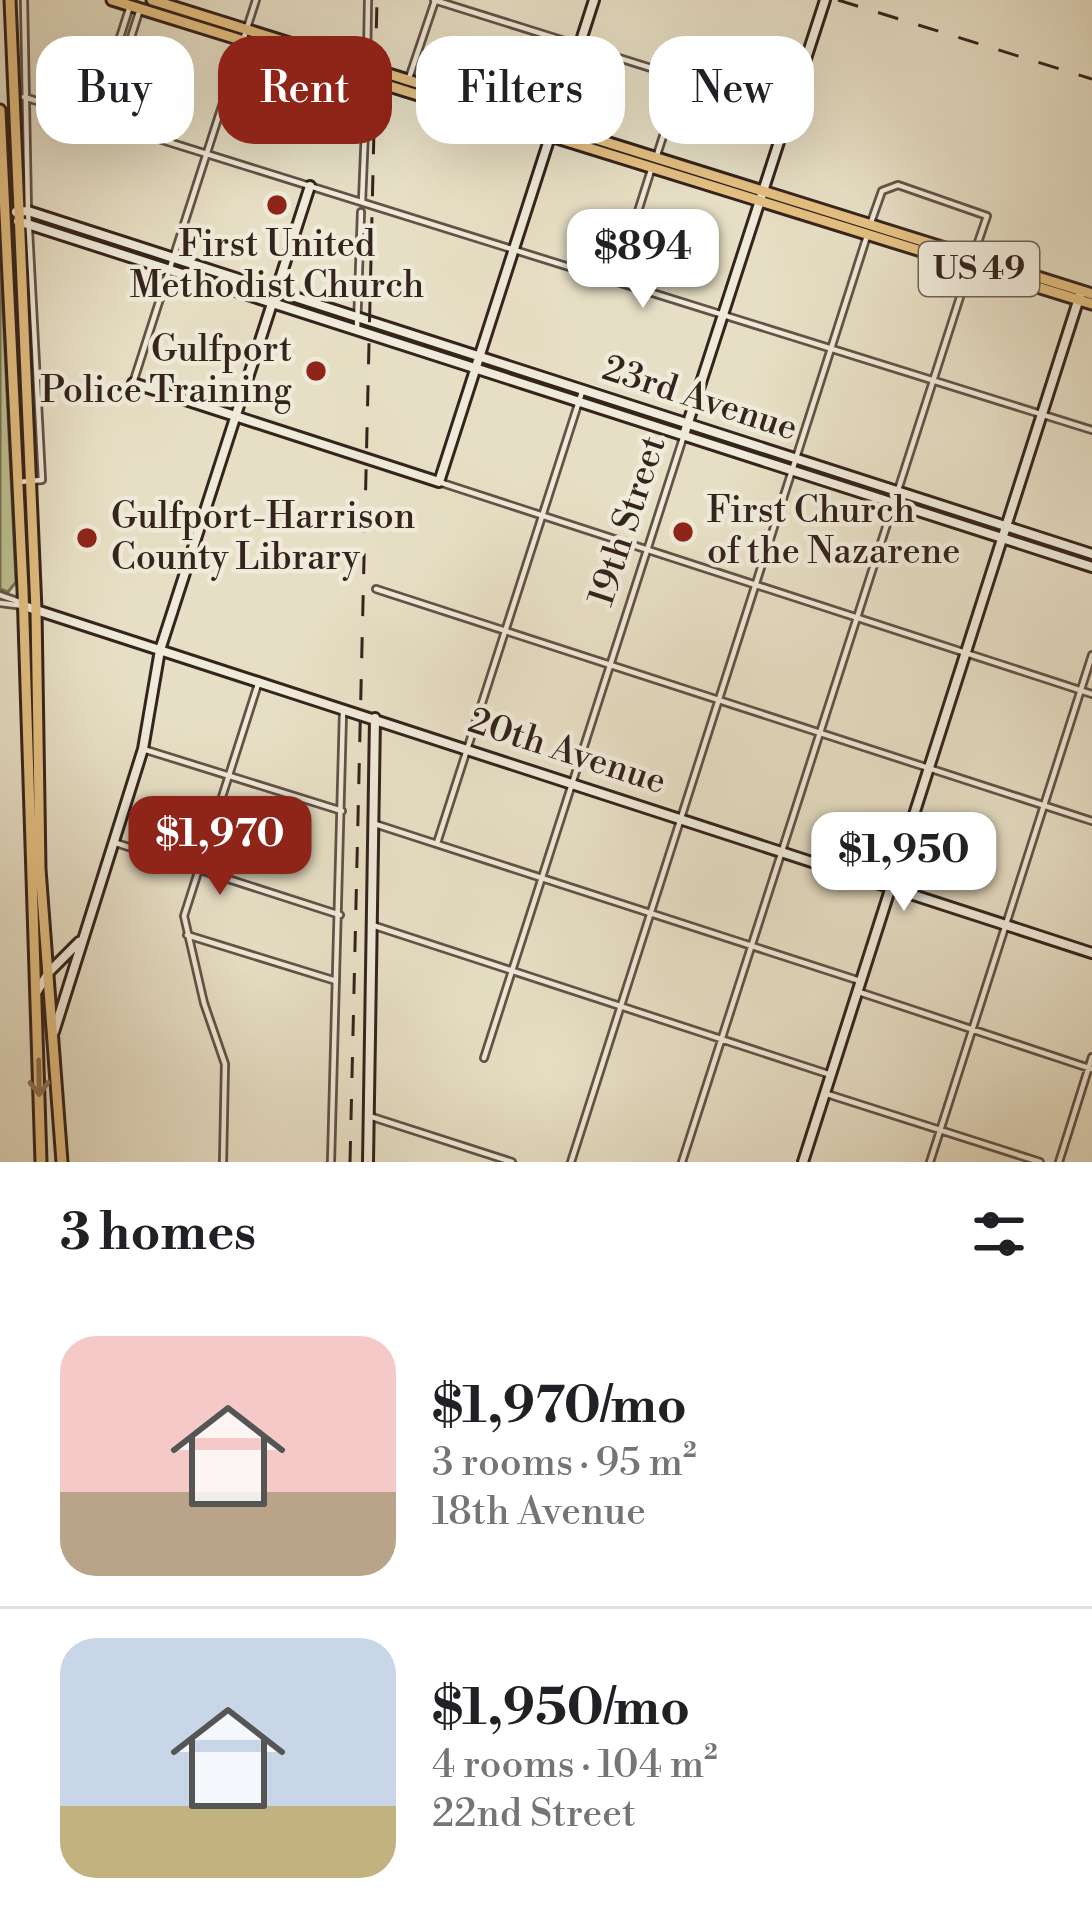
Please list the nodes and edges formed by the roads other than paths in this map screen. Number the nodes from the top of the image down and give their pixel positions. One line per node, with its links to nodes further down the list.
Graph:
1 (17, 0): 19 (street); 35 (main road)
2 (112, 0): 8 (main road, US 49)
3 (256, 0): 11 (street)
4 (368, 0): 12 (street)
5 (435, 0): 13 (street); 17 (street)
6 (594, 0): 14 (street)
7 (825, 0): 15 (street, 19th Street)
8 (140, 3): 9 (street); 10 (street); 11 (main road, US 49)
9 (127, 36)
10 (130, 36)
11 (244, 36)
12 (368, 36)
13 (554, 36)
14 (583, 36)
15 (813, 36)
16 (392, 78): 17 (main road, US 49)
17 (408, 81): 18 (main road, US 49)
18 (416, 84)
19 (24, 97): 20 (street); 35 (street)
20 (36, 101)
21 (0, 110): 66 (main road)
22 (218, 117): 29 (street)
23 (174, 144): 29 (street)
24 (364, 144): 33 (street)
25 (548, 144): 37 (street)
26 (595, 144): 30 (main road, US 49)
27 (660, 144): 30 (street)
28 (778, 144): 32 (street, 19th Street)
29 (206, 154): 31 (street); 38 (street)
30 (654, 162): 32 (main road, US 49); 43 (street)
31 (310, 186): 33 (street); 44 (street)
32 (761, 196): 36 (main road, US 49); 48 (street, 19th Street)
33 (362, 202): 37 (street)
34 (361, 212): 49 (street)
35 (22, 217): 38 (street, 23rd Avenue); 40 (street, 23rd Avenue); 65 (main road)
36 (869, 230): 39 (main road, US 49); 39 (street); 51 (street)
37 (514, 249): 43 (street); 52 (street)
38 (173, 257): 40 (street); 41 (street, 23rd Avenue)
39 (972, 261): 45 (main road, US 49); 54 (street)
40 (169, 269): 42 (street, 23rd Avenue); 55 (street)
41 (212, 269): 42 (street); 44 (street, 23rd Avenue)
42 (203, 279): 46 (street, 23rd Avenue)
43 (616, 281): 48 (street)
44 (276, 290): 46 (street); 49 (street, 23rd Avenue)
45 (1084, 294): 47 (main road, US 49); 58 (street)
46 (273, 301): 50 (street, 23rd Avenue); 59 (street)
47 (1092, 304)
48 (723, 315): 51 (street); 60 (street, 19th Street)
49 (358, 316): 50 (street); 52 (street, 23rd Avenue)
50 (357, 328): 53 (street, 23rd Avenue)
51 (832, 349): 54 (street); 63 (street)
52 (480, 356): 53 (street); 56 (street, 23rd Avenue)
53 (476, 367): 57 (street, 23rd Avenue); 67 (street)
54 (934, 380): 58 (street); 68 (street)
55 (133, 382): 59 (street)
56 (583, 390): 57 (street); 60 (street, 23rd Avenue)
57 (579, 400): 62 (street, 23rd Avenue); 70 (street)
58 (1041, 414): 61 (street); 71 (street)
59 (235, 416): 67 (street); 84 (street)
60 (688, 422): 62 (street, 19th Street); 63 (street, 23rd Avenue)
61 (1092, 430)
62 (684, 435): 64 (street, 23rd Avenue); 73 (street, 19th Street)
63 (797, 458): 64 (street); 68 (street, 23rd Avenue)
64 (794, 470): 69 (street, 23rd Avenue); 76 (street)
65 (32, 481): 66 (street); 81 (main road)
66 (19, 482): 80 (main road)
67 (439, 482): 70 (street)
68 (899, 492): 69 (street); 71 (street, 23rd Avenue)
69 (896, 503): 72 (street, 23rd Avenue); 82 (street)
70 (541, 515): 73 (street); 83 (street)
71 (1006, 526): 72 (street); 74 (street, 23rd Avenue)
72 (1002, 537): 75 (street, 23rd Avenue); 85 (street)
73 (647, 550): 76 (street); 87 (street, 19th Street)
74 (1092, 554)
75 (1092, 566)
76 (756, 585): 82 (street); 91 (street)
77 (376, 589): 83 (street)
78 (0, 595): 80 (street, 20th Avenue)
79 (0, 603): 80 (street, 20th Avenue)
80 (24, 606): 81 (street, 20th Avenue); 124 (main road)
81 (36, 610): 84 (street, 20th Avenue); 120 (main road)
82 (858, 618): 85 (street); 94 (street)
83 (503, 631): 87 (street); 95 (street)
84 (160, 650): 88 (street, 20th Avenue); 96 (street)
85 (965, 653): 89 (street); 97 (street)
86 (1092, 655): 89 (street)
87 (610, 666): 91 (street); 99 (street, 19th Street)
88 (259, 680): 92 (street, 20th Avenue); 98 (street)
89 (1081, 691): 90 (street); 100 (street)
90 (1092, 694)
91 (719, 701): 94 (street); 102 (street)
92 (343, 706): 93 (street, 20th Avenue); 101 (street)
93 (375, 718): 95 (street, 20th Avenue); 104 (street)
94 (820, 734): 97 (street); 107 (street)
95 (466, 747): 99 (street, 20th Avenue); 106 (street)
96 (143, 749): 98 (street); 105 (street)
97 (928, 768): 100 (street); 110 (street)
98 (228, 775): 101 (street); 108 (street)
99 (573, 782): 102 (street, 20th Avenue); 109 (street, 19th Street)
100 (1044, 806): 103 (street); 114 (street)
101 (342, 811): 112 (street)
102 (681, 817): 107 (street, 20th Avenue); 111 (street)
103 (1092, 821)
104 (374, 824): 106 (street); 113 (street)
105 (113, 842): 108 (street); 116 (street)
106 (436, 844): 109 (street)
107 (783, 850): 110 (street, 20th Avenue); 117 (street)
108 (198, 870): 112 (street); 115 (street)
109 (542, 878): 111 (street); 119 (street, 19th Street)
110 (890, 886): 114 (street, 20th Avenue); 121 (street)
111 (651, 913): 117 (street); 125 (street)
112 (340, 915): 122 (street)
113 (372, 925): 119 (street); 134 (street)
114 (1006, 926): 118 (street, 20th Avenue); 126 (street)
115 (187, 934): 122 (street); 139 (street)
116 (80, 941): 120 (street); 127 (street)
117 (752, 945): 121 (street); 128 (street)
118 (1092, 953)
119 (512, 970): 125 (street); 130 (street, 19th Street)
120 (50, 972): 124 (street); 127 (main road)
121 (860, 981): 123 (street)
122 (337, 982): 140 (street)
123 (856, 992): 126 (street); 132 (street)
124 (37, 993): 137 (main road, one-way to 137)
125 (620, 1007): 128 (street); 144 (street)
126 (973, 1030): 131 (street); 135 (street)
127 (54, 1034): 138 (main road)
128 (722, 1039): 132 (street); 145 (street)
129 (1092, 1057): 131 (street)
130 (484, 1058)
131 (1090, 1068): 149 (street)
132 (830, 1074): 133 (street)
133 (824, 1093): 135 (street); 146 (street)
134 (369, 1116): 136 (street); 141 (street)
135 (940, 1130): 147 (street); 148 (street)
136 (478, 1151): 142 (street); 143 (street)
137 (42, 1160)
138 (62, 1162)
139 (223, 1162)
140 (331, 1162)
141 (368, 1162)
142 (478, 1162)
143 (512, 1162)
144 (571, 1162)
145 (682, 1162)
146 (803, 1162)
147 (930, 1162)
148 (1040, 1162)
149 (1059, 1162)

